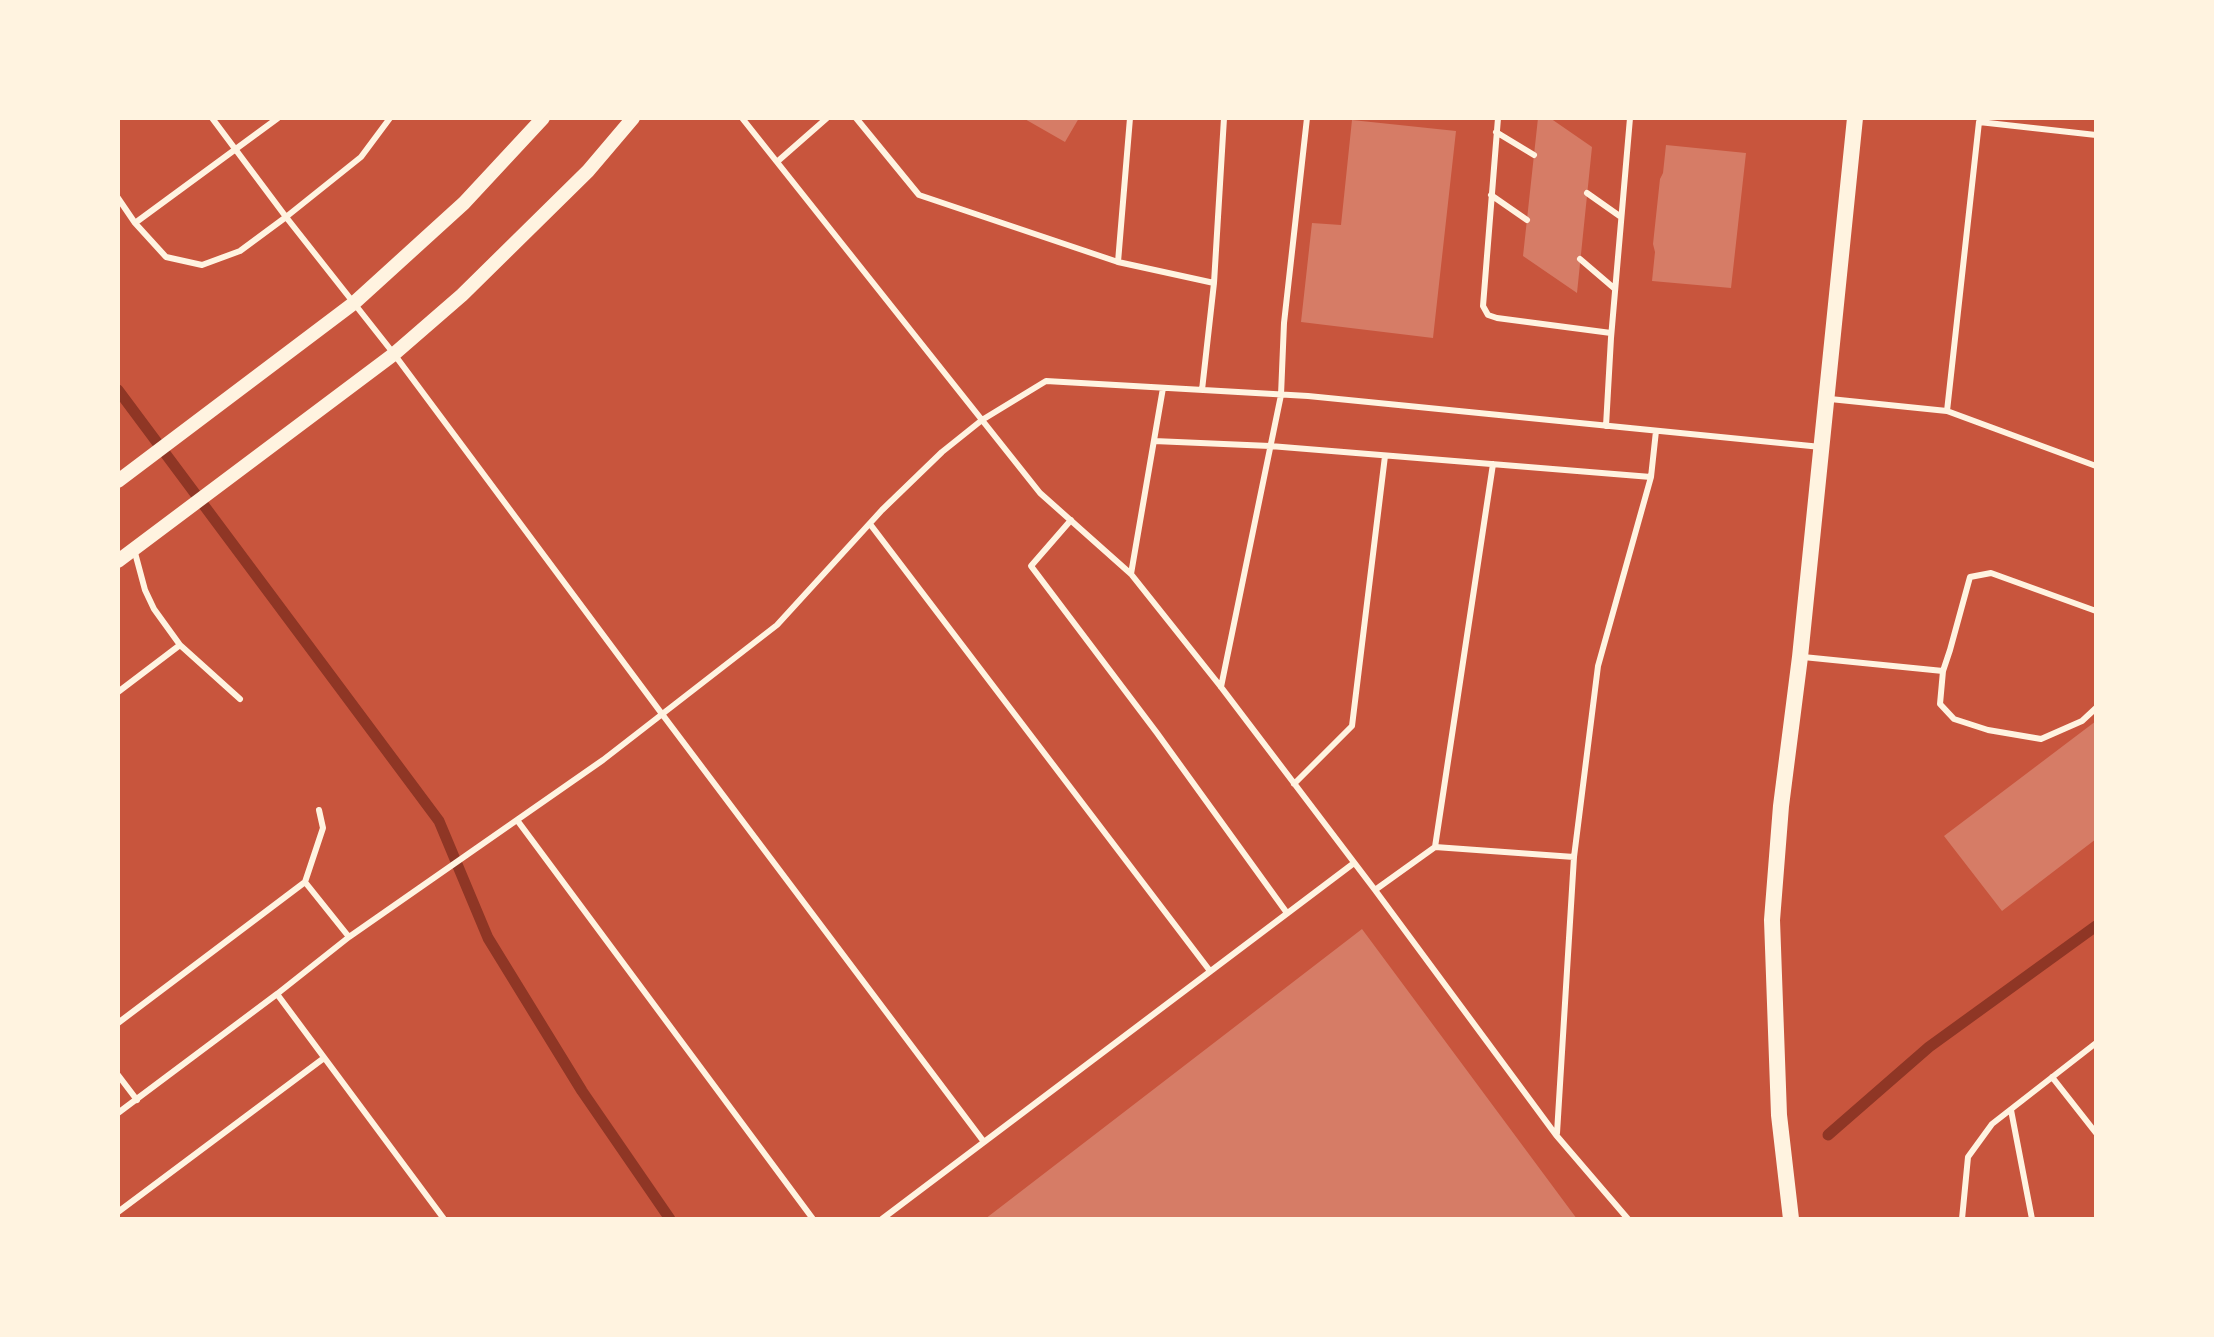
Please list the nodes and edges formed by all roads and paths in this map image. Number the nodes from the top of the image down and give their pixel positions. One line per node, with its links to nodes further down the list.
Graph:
1 (212, 118): 17 (lane)
2 (278, 118): 17 (lane)
3 (390, 118): 23 (lane)
4 (543, 118): 31 (street)
5 (633, 118): 33 (street)
6 (742, 118): 19 (lane)
7 (827, 118): 19 (lane)
8 (856, 118): 28 (lane)
9 (1130, 118): 28 (lane)
10 (1224, 118): 29 (lane)
11 (1307, 118): 36 (lane)
12 (1498, 118): 15 (lane)
13 (1630, 118): 24 (lane)
14 (1855, 118): 37 (main road)
15 (1496, 132): 18 (lane); 21 (lane)
16 (2096, 135): 38 (lane)
17 (235, 149): 23 (lane); 26 (lane)
18 (1534, 155)
19 (778, 161): 39 (lane)
20 (1587, 193): 24 (lane)
21 (1491, 195): 25 (lane); 32 (lane)
22 (118, 198): 26 (lane)
23 (286, 217): 26 (lane); 31 (lane)
24 (1621, 217): 30 (lane)
25 (1527, 220)
26 (135, 223)
27 (1580, 259): 30 (lane)
28 (1118, 262): 29 (lane)
29 (1214, 283): 35 (lane)
30 (1615, 289): 32 (lane)
31 (354, 303): 33 (lane); 49 (street)
32 (1611, 333): 40 (lane)
33 (394, 354): 52 (street); 63 (lane)
34 (1163, 388): 35 (lane); 39 (lane); 42 (lane)
35 (1202, 390): 36 (lane)
36 (1281, 395): 40 (lane); 43 (lane)
37 (1826, 398): 38 (lane); 44 (main road)
38 (1947, 411): 47 (lane)
39 (982, 420): 50 (lane); 51 (lane)
40 (1606, 426): 41 (lane)
41 (1656, 431): 44 (lane); 48 (lane)
42 (1154, 441): 43 (lane); 54 (lane)
43 (1270, 446): 45 (lane); 59 (lane)
44 (1821, 447): 57 (main road)
45 (1385, 456): 46 (lane); 64 (lane)
46 (1493, 464): 48 (lane); 67 (lane)
47 (2096, 466)
48 (1651, 477): 68 (lane)
49 (121, 478)
50 (1071, 520): 54 (lane); 72 (lane)
51 (870, 524): 63 (lane); 74 (lane)
52 (134, 549): 53 (street); 56 (lane)
53 (118, 561)
54 (1131, 574): 59 (lane)
55 (2096, 611): 58 (lane)
56 (180, 645): 60 (lane); 61 (lane)
57 (1800, 657): 58 (lane); 92 (main road)
58 (1943, 671): 62 (lane)
59 (1221, 687): 64 (lane)
60 (118, 692)
61 (240, 699)
62 (2096, 708)
63 (662, 714): 66 (lane); 86 (lane)
64 (1294, 784): 69 (lane)
65 (319, 810): 70 (lane)
66 (517, 820): 73 (lane); 89 (lane)
67 (1435, 847): 68 (lane); 71 (lane)
68 (1574, 857): 85 (lane)
69 (1354, 863): 71 (lane); 72 (lane)
70 (305, 882): 73 (lane); 76 (lane)
71 (1375, 890): 85 (lane)
72 (1287, 913): 74 (lane)
73 (349, 937): 75 (lane)
74 (1210, 971): 86 (lane)
75 (277, 994): 78 (lane); 81 (lane)
76 (118, 1023)
77 (2096, 1043): 80 (lane)
78 (324, 1058): 87 (lane); 88 (lane)
79 (118, 1075): 81 (lane)
80 (2052, 1077): 82 (lane); 84 (lane)
81 (137, 1100): 83 (lane)
82 (2011, 1110): 93 (lane); 94 (lane)
83 (118, 1113)
84 (2096, 1133)
85 (1556, 1135): 91 (lane)
86 (984, 1142): 90 (lane)
87 (118, 1212)
88 (444, 1219)
89 (813, 1219)
90 (882, 1219)
91 (1628, 1219)
92 (1791, 1219)
93 (1962, 1219)
94 (2032, 1219)

